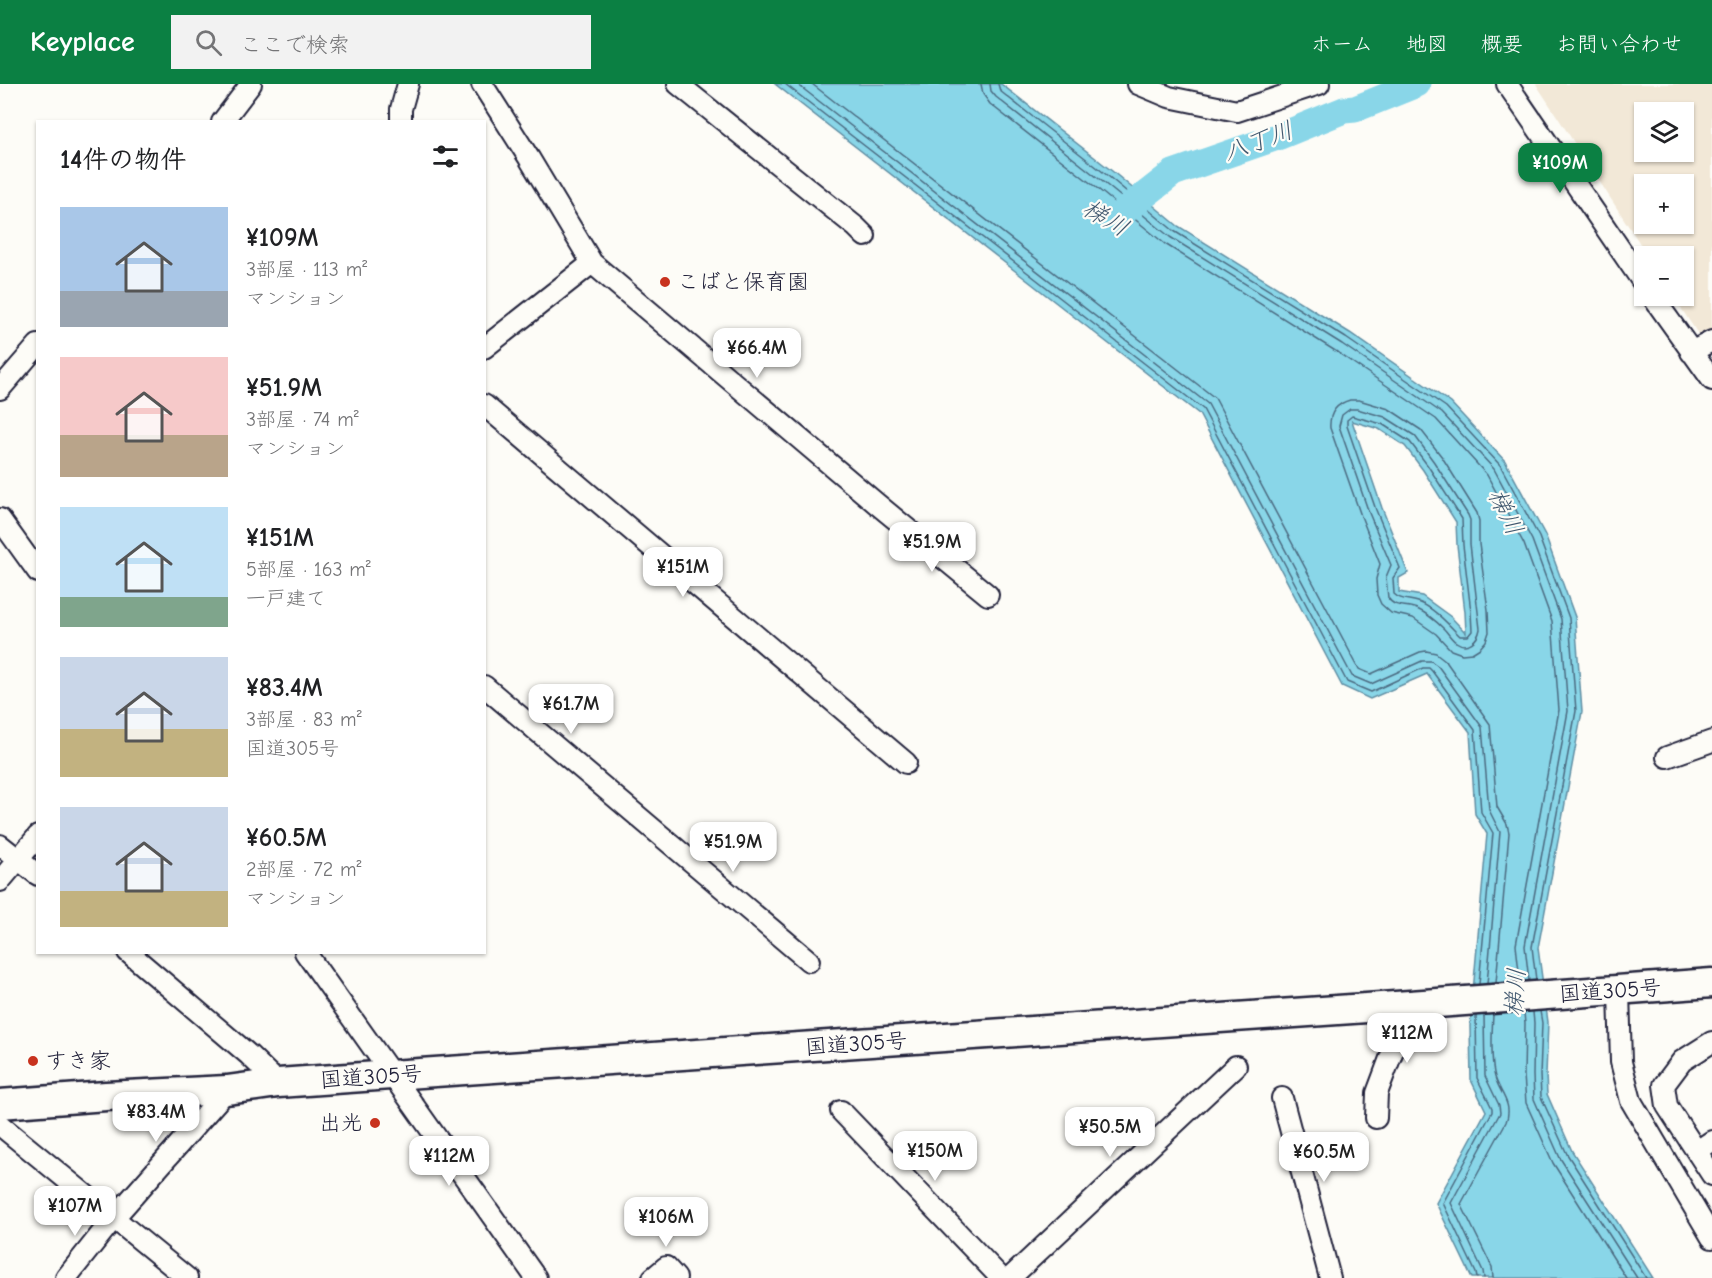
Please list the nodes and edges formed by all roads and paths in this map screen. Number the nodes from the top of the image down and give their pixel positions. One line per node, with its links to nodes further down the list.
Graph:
1 (251, 84): 8 (street)
2 (408, 84): 9 (street)
3 (482, 84): 11 (street)
4 (678, 84): 10 (street)
5 (1138, 84): 6 (street)
6 (1319, 84)
7 (1507, 84): 12 (street)
8 (224, 120)
9 (401, 120)
10 (865, 236)
11 (592, 263): 15 (street); 23 (street)
12 (1634, 269)
13 (1659, 306): 17 (street)
14 (1712, 341): 17 (street)
15 (486, 346)
16 (36, 347): 19 (street)
17 (1691, 352): 18 (street)
18 (1712, 380)
19 (0, 389)
20 (486, 407): 27 (street)
21 (0, 519): 22 (street)
22 (36, 569)
23 (988, 595)
24 (486, 688): 35 (street)
25 (1712, 741): 26 (street)
26 (1667, 757)
27 (906, 763)
28 (36, 838): 30 (street)
29 (0, 845): 30 (street)
30 (18, 859): 31 (street); 32 (street)
31 (36, 873)
32 (0, 880)
33 (130, 954): 42 (street)
34 (306, 954): 41 (street)
35 (808, 962)
36 (1712, 983): 37 (highway, 国道305号)
37 (1614, 991): 38 (highway, 国道305号); 52 (street)
38 (1416, 1005): 41 (highway, 国道305号); 47 (street)
39 (1712, 1042): 49 (street)
40 (1236, 1066): 59 (street)
41 (391, 1075): 42 (highway, 国道305号); 55 (street)
42 (278, 1083): 43 (highway, 国道305号)
43 (227, 1090): 45 (highway, 国道305号); 51 (street)
44 (1282, 1098): 60 (street)
45 (0, 1104)
46 (841, 1111): 58 (street)
47 (1376, 1118)
48 (0, 1125): 51 (street)
49 (1704, 1146): 50 (street)
50 (1712, 1175)
51 (113, 1219): 53 (street); 54 (street)
52 (1712, 1238)
53 (66, 1278)
54 (187, 1278)
55 (536, 1278)
56 (653, 1278): 57 (street)
57 (676, 1278)
58 (1001, 1278)
59 (1010, 1278)
60 (1330, 1278)

